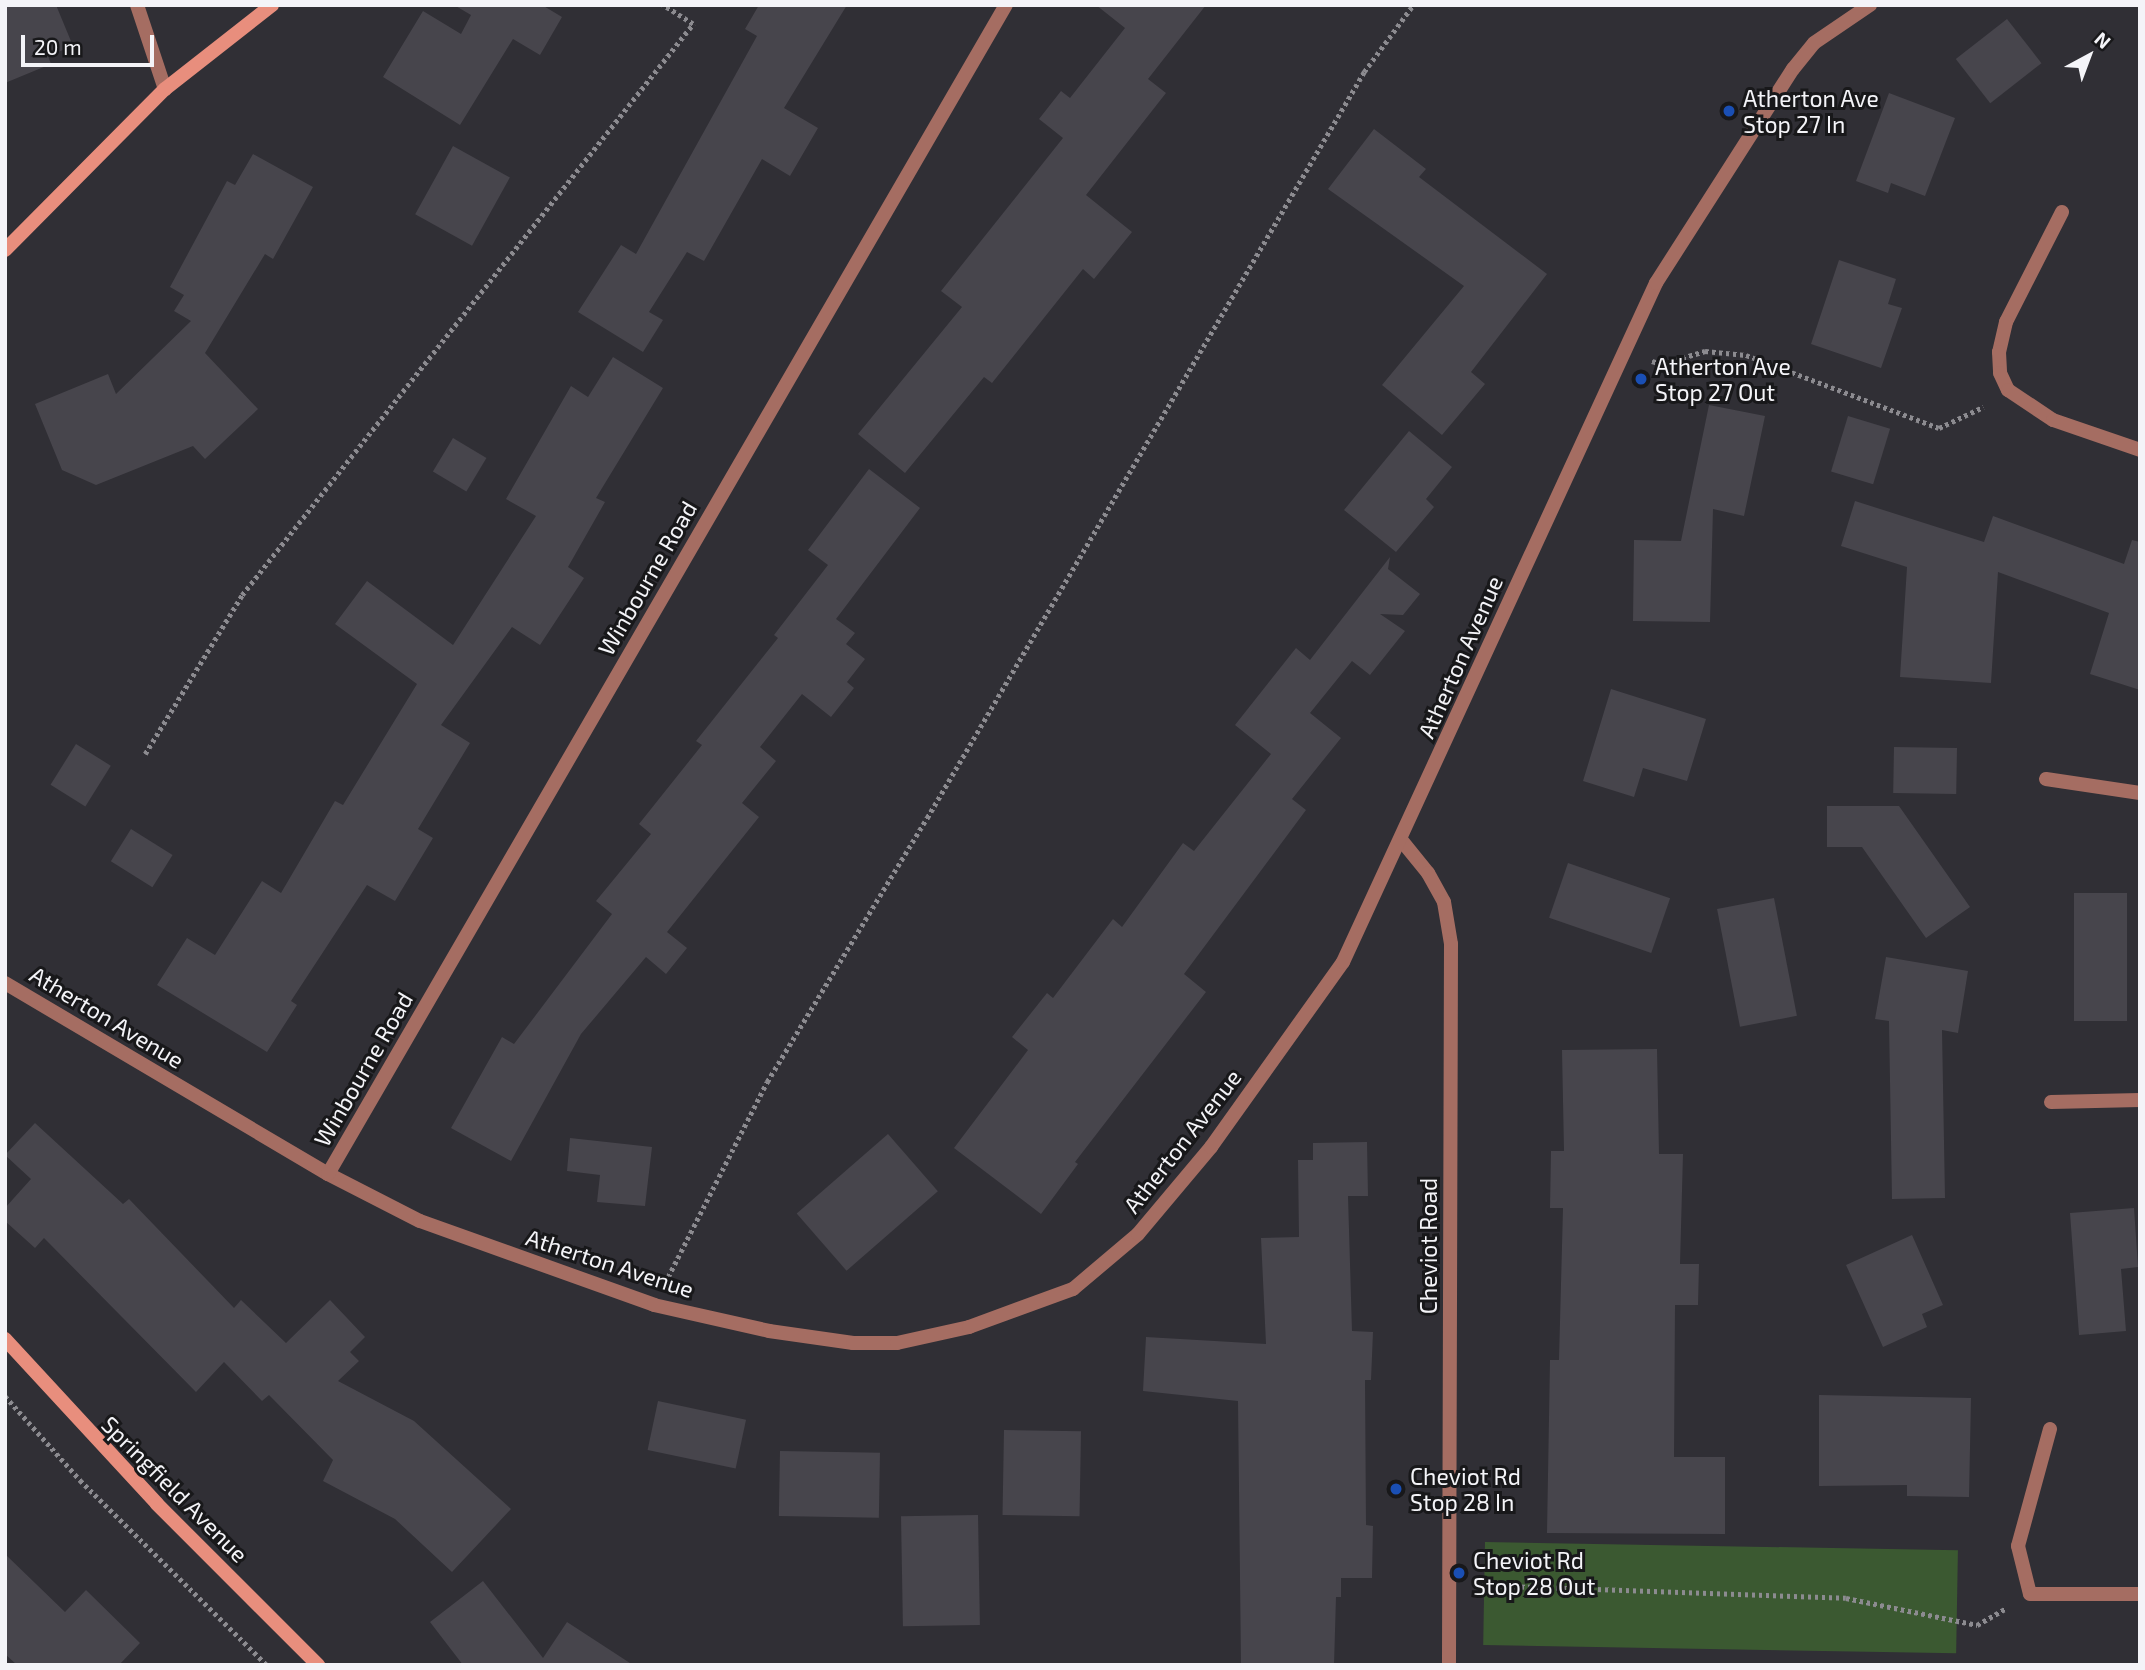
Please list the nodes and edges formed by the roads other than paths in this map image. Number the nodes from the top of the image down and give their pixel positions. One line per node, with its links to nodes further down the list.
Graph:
1 (137, 5): 5 (street)
2 (272, 5): 5 (street)
3 (1006, 5): 15 (street, Winbourne Road)
4 (1870, 5): 11 (street, Atherton Avenue)
5 (165, 89): 7 (street)
6 (2062, 212): 8 (street)
7 (5, 250)
8 (2140, 450)
9 (2046, 779): 10 (street)
10 (2140, 793)
11 (1402, 841): 15 (street, Atherton Avenue); 20 (street, Cheviot Road)
12 (5, 984): 15 (street, Atherton Avenue)
13 (2140, 1100): 14 (street)
14 (2051, 1102)
15 (328, 1174)
16 (5, 1339): 19 (street, Springfield Avenue)
17 (2050, 1429): 18 (street)
18 (2140, 1594)
19 (318, 1665)
20 (1449, 1665)

